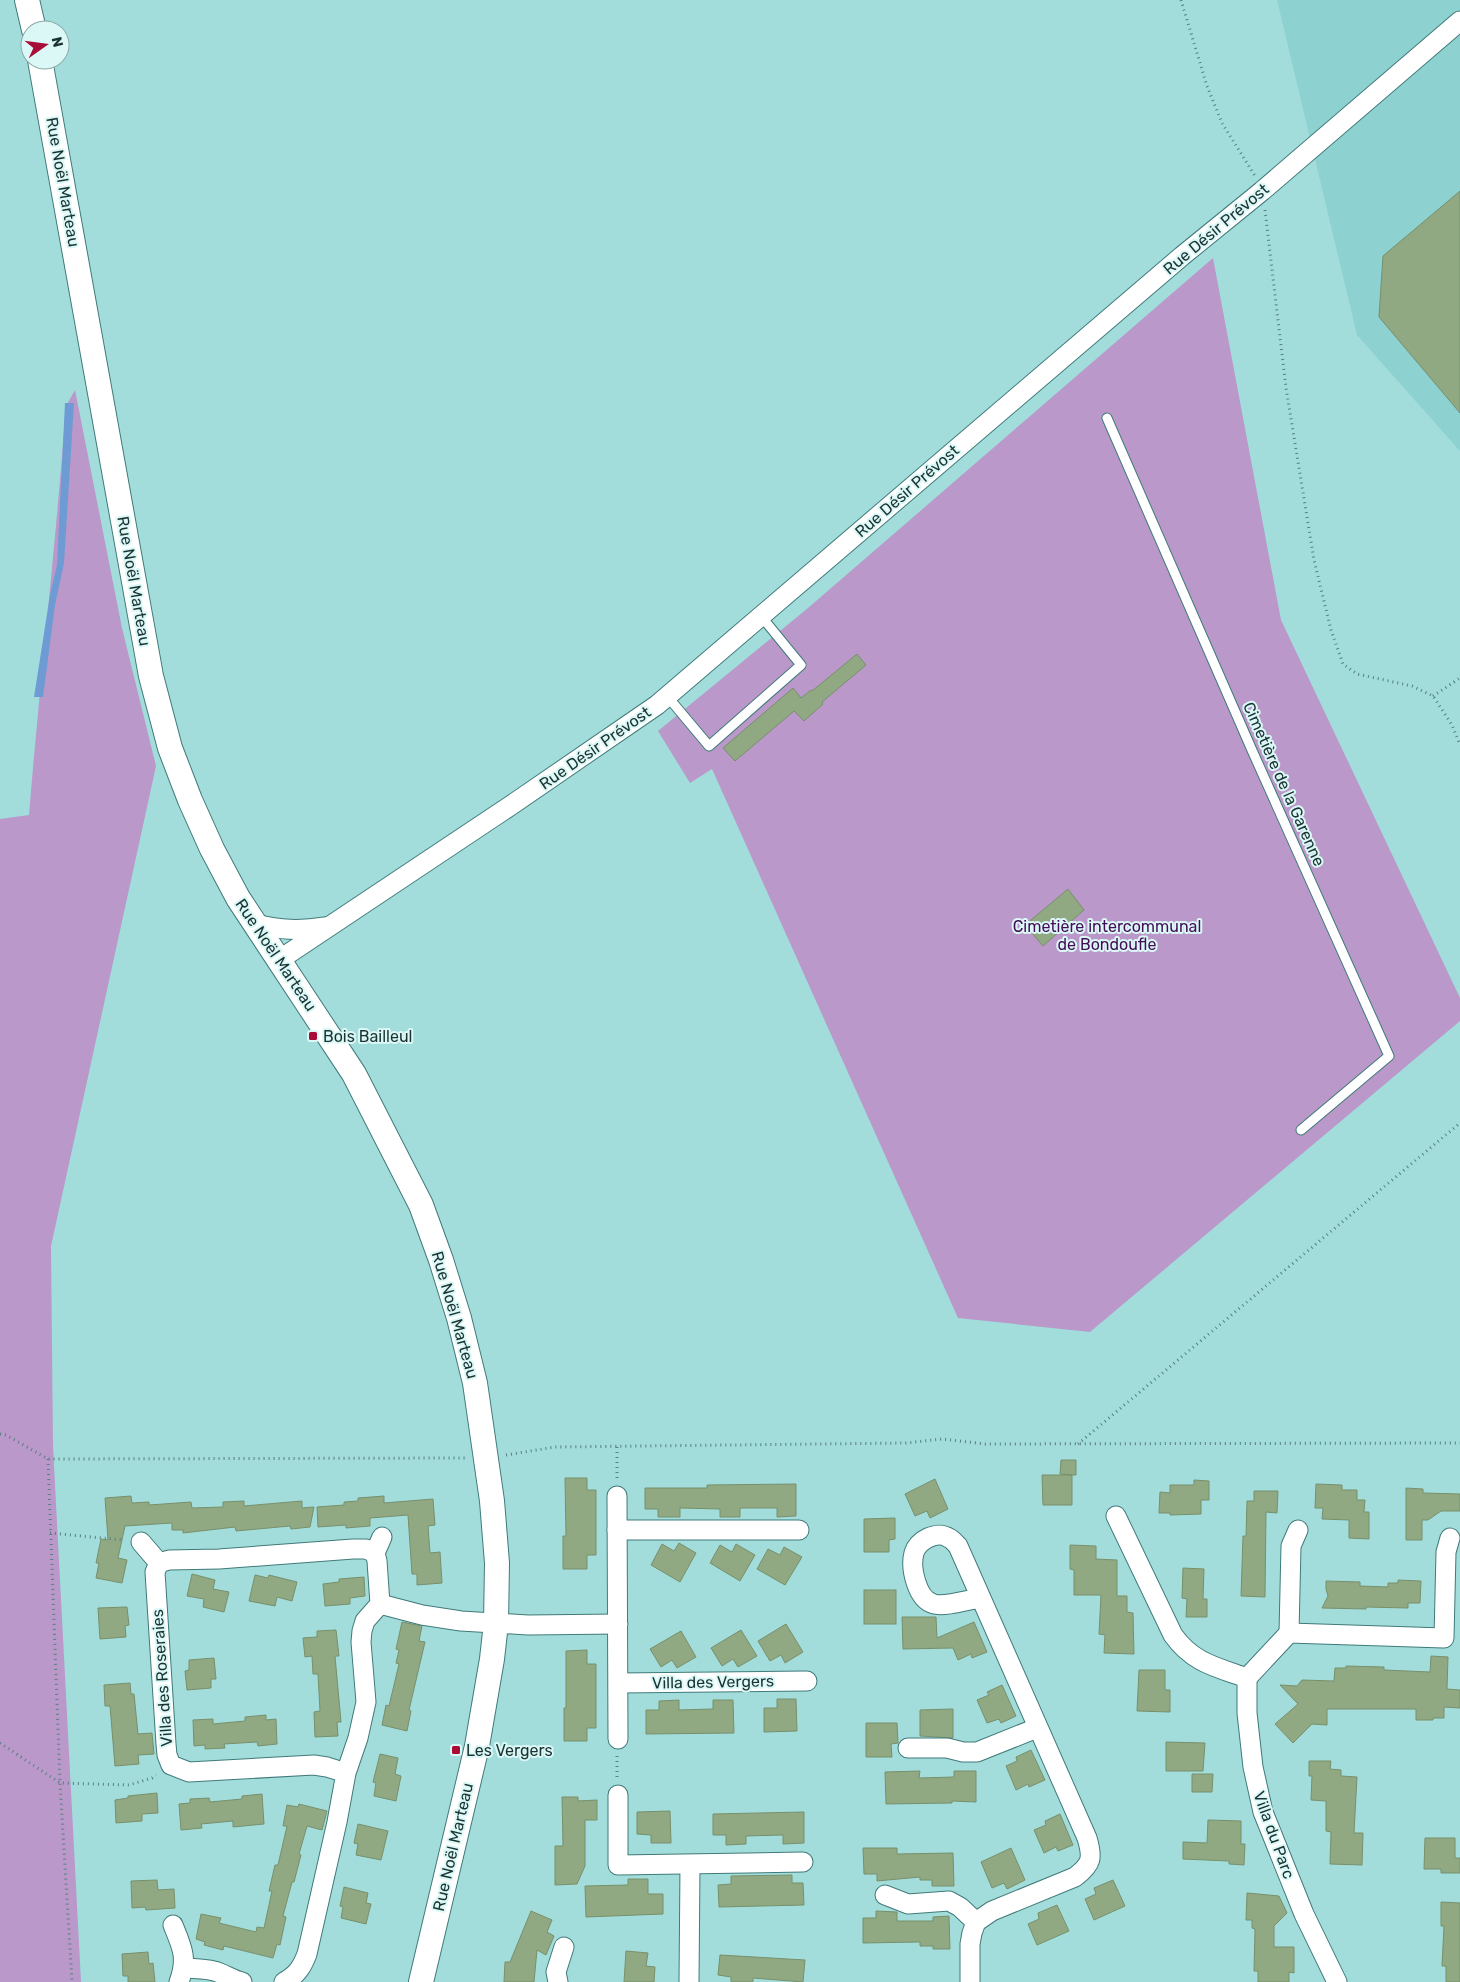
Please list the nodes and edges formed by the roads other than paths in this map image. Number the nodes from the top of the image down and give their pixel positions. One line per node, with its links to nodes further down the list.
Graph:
1 (27, 0): 3 (street)
2 (32, 0): 4 (street)
3 (32, 20)
4 (34, 20)
5 (1460, 21): 8 (street, Rue Désir Prévost)
6 (42, 70): 10 (street, Rue Noël Marteau)
7 (1107, 418): 13 (lane, Cimetière de la Garenne)
8 (762, 616): 9 (street, Rue Désir Prévost); 9 (lane)
9 (667, 696): 11 (street, Rue Désir Prévost)
10 (255, 924): 11 (street, Rue Désir Prévost); 12 (street, Rue Noël Marteau)
11 (329, 927): 12 (street, Rue Désir Prévost)
12 (279, 960): 24 (street, Rue Noël Marteau)
13 (1301, 1130)
14 (617, 1496): 16 (street)
15 (1116, 1516): 27 (street)
16 (617, 1530): 17 (street); 25 (street)
17 (798, 1530)
18 (1298, 1530): 26 (street)
19 (1450, 1538): 26 (street)
20 (142, 1542): 21 (street)
21 (160, 1563): 23 (street); 33 (street, Villa des Roseraies)
22 (980, 1598): 30 (street)
23 (380, 1604): 24 (street); 33 (street)
24 (496, 1623): 25 (street); 44 (street, Rue Noël Marteau)
25 (618, 1624): 29 (street)
26 (1289, 1633): 27 (street)
27 (1247, 1678): 48 (street, Villa du Parc)
28 (807, 1681): 29 (street, Villa des Vergers)
29 (618, 1683): 31 (street)
30 (1037, 1728): 32 (street); 38 (street)
31 (618, 1739)
32 (908, 1748)
33 (346, 1774): 43 (street)
34 (618, 1795): 36 (street)
35 (803, 1862): 36 (street)
36 (690, 1865): 46 (street)
37 (885, 1895): 38 (street)
38 (976, 1922): 47 (street)
39 (173, 1924): 41 (street)
40 (564, 1947): 45 (street)
41 (182, 1975): 42 (street)
42 (242, 1982)
43 (284, 1982)
44 (421, 1982)
45 (558, 1982)
46 (690, 1982)
47 (970, 1982)
48 (1336, 1982)

